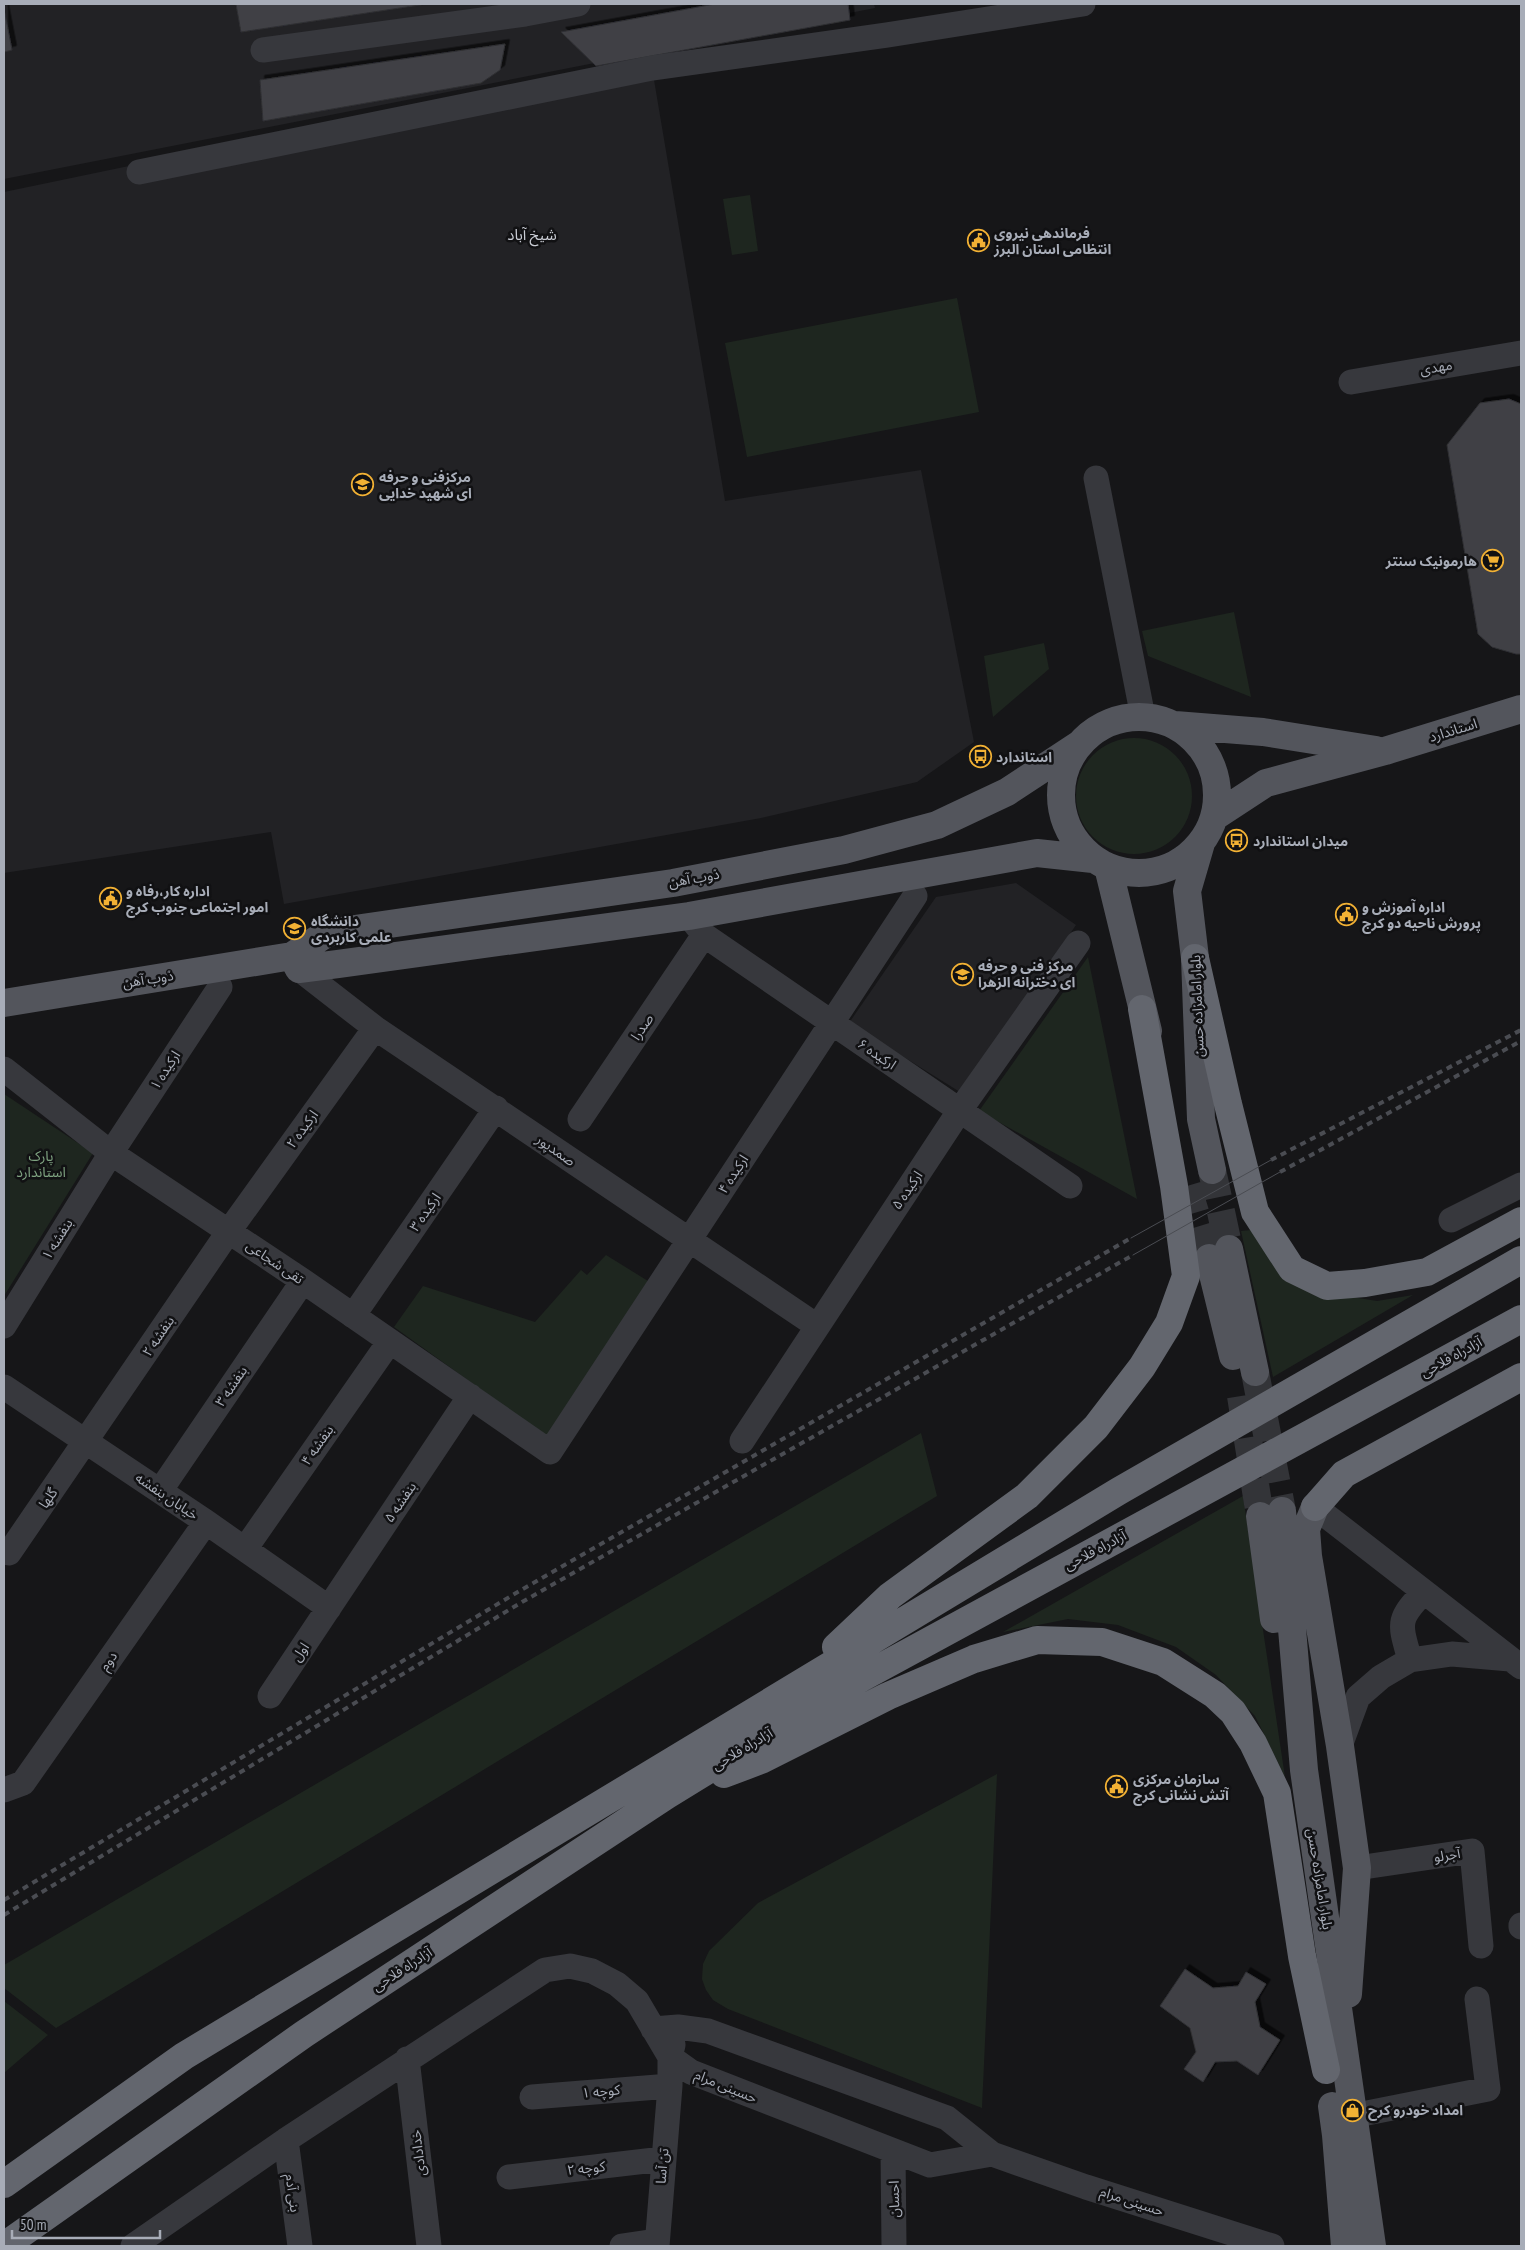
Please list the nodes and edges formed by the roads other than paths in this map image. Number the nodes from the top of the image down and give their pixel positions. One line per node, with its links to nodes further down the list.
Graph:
1 (578, 4): 3 (street)
2 (1083, 4): 5 (street)
3 (524, 9): 4 (street)
4 (264, 50)
5 (139, 172)
6 (1521, 353): 7 (street, مهدی)
7 (1351, 382)
8 (1096, 478): 10 (street)
9 (1521, 709): 13 (main road, استاندارد)
10 (1143, 717): 11 (main road); 12 (main road)
11 (1175, 725): 13 (main road, استاندارد); 14 (main road)
12 (1080, 744): 16 (main road); 17 (main road, ذوب آهن)
13 (1385, 751): 14 (main road, استاندارد)
14 (1214, 817): 15 (main road)
15 (1201, 843): 16 (main road); 21 (main road, بلوار امامزاده حسن)
16 (1101, 863): 19 (main road, ذوب آهن); 25 (main road)
17 (673, 883): 19 (main road); 22 (main road, ذوب آهن)
18 (916, 896): 26 (street, ارکیده ۴)
19 (697, 926): 22 (main road, ذوب آهن); 26 (street, ارکیده ۶); 31 (street, صدرا)
20 (1078, 943): 30 (street, ارکیده ۵)
21 (1196, 958): 33 (main road, بلوار امامزاده حسن); 38 (highway)
22 (295, 962): 24 (main road, ذوب آهن); 27 (street, صمدپور)
23 (220, 987): 32 (street, ارکیده ۱)
24 (4, 1002)
25 (1142, 1009): 36 (main road); 65 (highway)
26 (831, 1024): 30 (street, ارکیده ۶); 40 (street, ارکیده ۴)
27 (375, 1028): 29 (street, صمدپور); 39 (street, ارکیده ۲)
28 (4, 1068): 32 (street, تقی شجاعی)
29 (496, 1108): 40 (street, صمدپور); 44 (street, ارکیده ۳)
30 (960, 1110): 35 (street, ارکیده ۶); 47 (street, ارکیده ۵)
31 (580, 1119)
32 (111, 1153): 39 (street, تقی شجاعی); 46 (street, بنفشه ۱)
33 (1212, 1170)
34 (1521, 1185): 37 (street)
35 (1070, 1186)
36 (1187, 1186)
37 (1451, 1220)
38 (1521, 1221)
39 (229, 1231): 43 (street, تقی شجاعی); 54 (street, بنفشه ۲)
40 (688, 1241): 47 (street, صمدپور); 55 (street, ارکیده ۴)
41 (1219, 1253): 49 (main road)
42 (1521, 1260): 65 (highway, آزادراه فلاحی)
43 (303, 1281): 44 (street, تقی شجاعی); 56 (street, بنفشه ۳)
44 (353, 1316): 48 (street, تقی شجاعی)
45 (1521, 1319): 69 (highway, آزادراه فلاحی)
46 (4, 1326)
47 (817, 1326): 53 (street, ارکیده ۵)
48 (390, 1340): 52 (street, تقی شجاعی); 59 (street, بنفشه ۴)
49 (1246, 1375)
50 (1521, 1377): 57 (highway)
51 (4, 1387): 54 (street, خیابان بنفشه)
52 (470, 1396): 55 (street, تقی شجاعی); 62 (street, بنفشه ۵)
53 (742, 1441)
54 (86, 1442): 56 (street, خیابان بنفشه); 60 (street, گلها)
55 (550, 1452)
56 (160, 1491): 58 (street, خیابان بنفشه)
57 (1315, 1507): 61 (street); 67 (main road)
58 (206, 1522): 59 (street, خیابان بنفشه); 68 (street, دوم)
59 (245, 1549): 62 (street, خیابان بنفشه)
60 (9, 1553)
61 (1424, 1592): 63 (street); 64 (street)
62 (329, 1608): 66 (street, اول)
63 (1410, 1660): 64 (street); 67 (street)
64 (1516, 1663)
65 (796, 1684): 87 (highway, آزادراه فلاحی)
66 (270, 1696)
67 (1340, 1746): 70 (main road)
68 (4, 1790)
69 (666, 1795): 78 (highway); 89 (highway, آزادراه فلاحی)
70 (1357, 1868): 71 (street, آجرلو); 75 (main road)
71 (1481, 1946)
72 (1477, 1999): 81 (street)
73 (678, 2027): 74 (street, حسینی مرام); 76 (street, تن آسا); 84 (street, حسینی مرام)
74 (653, 2029): 76 (street, حسینی مرام); 77 (street)
75 (1342, 2037): 78 (main road, بلوار امامزاده حسن); 81 (main road, بلوار امامزاده حسن)
76 (670, 2057): 79 (street, تن آسا); 83 (street, حسینی مرام)
77 (406, 2059): 82 (street); 92 (street, خدادادی)
78 (1326, 2070): 96 (main road, بلوار امامزاده حسن)
79 (670, 2086): 80 (street, کوچه ۱); 85 (street, تن آسا)
80 (532, 2097)
81 (1352, 2116): 97 (main road, بلوار امامزاده حسن)
82 (286, 2140): 90 (street); 91 (street, بنی آدم)
83 (893, 2152): 84 (street, حسینی مرام); 94 (street, احسان)
84 (992, 2154): 95 (street, حسینی مرام)
85 (663, 2159): 86 (street, کوچه ۲); 88 (street, تن آسا)
86 (509, 2177)
87 (4, 2184)
88 (656, 2244): 93 (street)
89 (4, 2246)
90 (133, 2246)
91 (300, 2246)
92 (429, 2246)
93 (622, 2246)
94 (894, 2246)
95 (1272, 2246)
96 (1345, 2246)
97 (1372, 2246)

